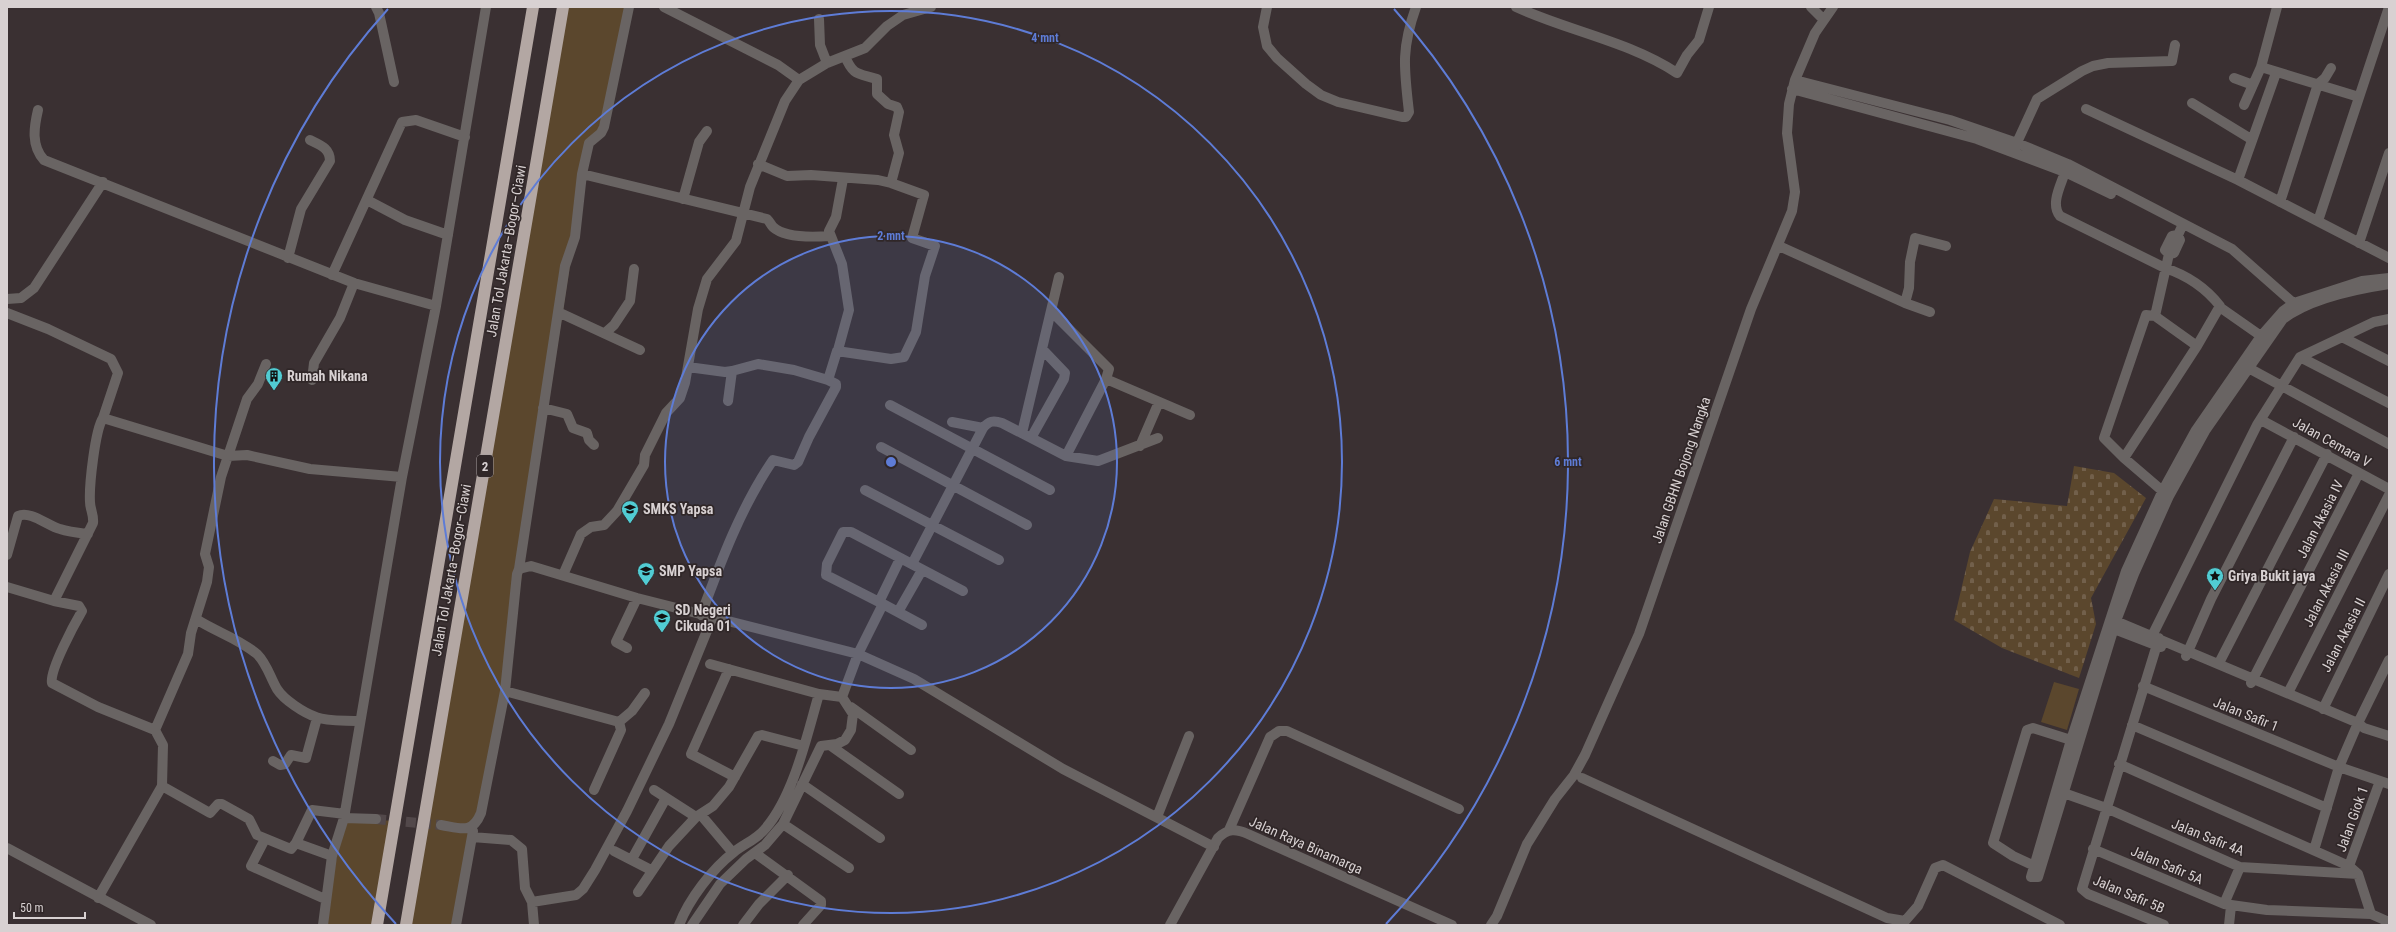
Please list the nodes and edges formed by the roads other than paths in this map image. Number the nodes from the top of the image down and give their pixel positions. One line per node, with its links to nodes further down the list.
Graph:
1 (376, 7): 26 (street)
2 (486, 7): 36 (street)
3 (534, 7): 229 (highway, Jalan Tol Jakarta–Bogor–Ciawi / 2)
4 (563, 7): 230 (highway, Jalan Tol Jakarta–Bogor–Ciawi / 2)
5 (629, 7): 43 (street)
6 (664, 7): 25 (street)
7 (931, 7): 19 (street)
8 (1267, 7): 9 (street)
9 (1416, 7)
10 (1516, 7): 11 (street)
11 (1709, 7)
12 (1811, 7): 17 (street)
13 (1833, 7): 17 (street, Jalan GBHN Bojong Nangka)
14 (2277, 7): 21 (street)
15 (2389, 7): 30 (street)
16 (819, 19): 20 (street)
17 (1823, 19): 27 (street, Jalan GBHN Bojong Nangka)
18 (2175, 46): 39 (street)
19 (845, 56): 20 (street); 47 (street)
20 (827, 63): 25 (street)
21 (2260, 67): 23 (street); 29 (street)
22 (2331, 68): 28 (street)
23 (2276, 73): 28 (street); 37 (street)
24 (2234, 78): 29 (street)
25 (799, 80): 41 (street)
26 (394, 82)
27 (1794, 84): 39 (street); 57 (street, Jalan GBHN Bojong Nangka)
28 (2318, 84): 30 (street); 50 (street)
29 (2253, 85): 32 (street)
30 (2359, 97): 52 (street)
31 (2192, 103): 37 (street)
32 (2244, 105)
33 (2086, 109): 45 (street)
34 (38, 110): 46 (street)
35 (707, 131): 48 (street)
36 (465, 137): 49 (street); 54 (street)
37 (2252, 139): 45 (street)
38 (310, 140): 59 (street)
39 (2015, 146): 42 (street); 53 (street)
40 (2389, 153): 56 (street)
41 (758, 164): 44 (street); 51 (street)
42 (2066, 172): 53 (street); 61 (street)
43 (582, 174): 48 (street); 73 (street)
44 (844, 179): 47 (street); 55 (street)
45 (2238, 180): 50 (street)
46 (103, 182): 59 (street); 68 (street)
47 (891, 183): 84 (street)
48 (683, 199): 51 (street)
49 (367, 200): 54 (street); 63 (street)
50 (2280, 202): 52 (street)
51 (743, 214): 55 (street); 90 (street)
52 (2318, 221): 56 (street)
53 (2181, 229): 61 (street); 72 (street)
54 (448, 235): 70 (street)
55 (829, 236): 84 (street)
56 (2358, 243): 60 (street)
57 (1779, 246): 69 (street); 239 (street, Jalan GBHN Bojong Nangka)
58 (1946, 246): 69 (street)
59 (288, 258): 63 (street)
60 (2389, 258)
61 (2165, 268): 71 (street); 77 (street)
62 (634, 269): 79 (street)
63 (332, 274): 66 (street)
64 (1060, 277): 74 (street)
65 (2389, 278): 72 (street)
66 (354, 283): 70 (street); 93 (street)
67 (2389, 284): 72 (street)
68 (7, 299)
69 (1905, 303): 75 (street)
70 (436, 306): 119 (street)
71 (2221, 308): 80 (street); 82 (street)
72 (2294, 308): 80 (street); 89 (street)
73 (558, 312): 79 (street); 100 (street)
74 (1052, 312): 85 (street); 92 (street)
75 (1930, 312)
76 (7, 313): 102 (street)
77 (2155, 316): 82 (street); 117 (street)
78 (2389, 319): 81 (street)
79 (605, 333): 83 (street)
80 (2261, 336): 89 (street)
81 (2342, 337): 86 (street); 87 (street)
82 (2197, 346): 117 (street)
83 (640, 350)
84 (838, 350): 94 (street)
85 (1043, 350): 106 (street); 106 (street)
86 (2300, 358): 95 (street); 98 (street)
87 (2389, 360)
88 (266, 364): 115 (street)
89 (2245, 367): 95 (street); 124 (street)
90 (688, 368): 91 (street); 136 (street)
91 (732, 371): 94 (street); 96 (street)
92 (1106, 379): 97 (street); 116 (street)
93 (312, 380)
94 (828, 380): 143 (street)
95 (2280, 387): 103 (street); 109 (street)
96 (728, 401)
97 (1159, 402): 101 (street); 111 (street)
98 (2389, 403)
99 (890, 405): 113 (street)
100 (543, 408): 110 (street); 133 (street)
101 (1190, 415)
102 (103, 418): 115 (street); 128 (street)
103 (2260, 420): 107 (street, Jalan Cemara V); 148 (street)
104 (952, 422): 105 (street)
105 (982, 428): 106 (street); 113 (street)
106 (1027, 436): 116 (street)
107 (2294, 437): 114 (street, Jalan Cemara V); 151 (street)
108 (1158, 438): 111 (street)
109 (2389, 444)
110 (594, 445)
111 (1140, 446): 116 (street)
112 (881, 447): 120 (street)
113 (973, 450): 120 (street); 123 (street)
114 (2327, 454): 118 (street, Jalan Cemara V); 153 (street, Jalan Akasia IV)
115 (228, 456): 119 (street); 145 (street)
116 (1066, 456)
117 (2124, 458): 124 (street)
118 (2359, 473): 121 (street, Jalan Cemara V); 156 (street, Jalan Akasia IV)
119 (402, 476): 166 (street)
120 (954, 486): 126 (street); 127 (street)
121 (2389, 489)
122 (865, 490): 126 (street)
123 (1050, 490)
124 (2165, 494): 146 (street)
125 (2389, 495): 160 (street, Jalan Akasia III)
126 (934, 525): 131 (street); 132 (street)
127 (1028, 525)
128 (88, 534): 129 (street); 140 (street)
129 (7, 555)
130 (900, 559): 132 (street); 141 (street); 141 (street)
131 (999, 560)
132 (912, 564): 134 (street)
133 (519, 569): 136 (street); 158 (street)
134 (922, 570): 138 (street); 142 (street)
135 (2389, 574): 164 (street, Jalan Akasia II)
136 (563, 575): 139 (street)
137 (7, 587): 140 (street)
138 (963, 592)
139 (637, 598): 143 (street); 149 (street)
140 (54, 601): 170 (street)
141 (881, 603): 142 (street); 150 (street)
142 (898, 612): 147 (street)
143 (701, 615): 144 (street)
144 (713, 616): 150 (street); 223 (street)
145 (196, 619): 165 (street); 170 (street)
146 (2112, 624): 148 (street); 173 (street); 187 (street)
147 (922, 625)
148 (2156, 640): 151 (street); 157 (street)
149 (627, 648)
150 (858, 654): 162 (street); 195 (street)
151 (2187, 654): 153 (street); 156 (street)
152 (2389, 660): 169 (street)
153 (2219, 663): 156 (street)
154 (710, 664): 155 (street)
155 (729, 669): 161 (street); 180 (street)
156 (2252, 681): 160 (street); 169 (street)
157 (2143, 686): 168 (street); 179 (street, Jalan Safir 1)
158 (505, 691): 167 (street); 199 (street)
159 (645, 693): 167 (street)
160 (2288, 693): 164 (street)
161 (819, 694): 162 (street); 174 (street)
162 (842, 697): 163 (street)
163 (850, 707): 175 (street); 176 (street)
164 (2323, 709): 169 (street)
165 (317, 718): 166 (street); 177 (street)
166 (359, 721): 193 (street)
167 (619, 722): 185 (street)
168 (2132, 726): 178 (street); 191 (street)
169 (2360, 727): 172 (street); 179 (street)
170 (155, 730): 184 (street)
171 (1189, 736): 195 (street)
172 (2389, 736)
173 (2071, 740): 187 (street); 187 (street)
174 (804, 746): 180 (street); 210 (street)
175 (831, 746): 183 (street); 188 (street)
176 (911, 750)
177 (273, 761)
178 (2119, 764): 190 (street); 208 (street)
179 (2339, 767): 182 (street, Jalan Giok 1); 191 (street)
180 (735, 777): 194 (street)
181 (1582, 778): 240 (street)
182 (2385, 783): 214 (street, Jalan Giok 1)
183 (802, 784): 197 (street); 202 (street)
184 (162, 786): 203 (street); 221 (street)
185 (594, 790)
186 (654, 790): 189 (street)
187 (2060, 792): 190 (street, Jalan Safir 4A)
188 (899, 794)
189 (666, 798): 194 (street); 213 (street)
190 (2106, 808): 207 (street); 215 (street, Jalan Safir 4A)
191 (2327, 808): 208 (street)
192 (1459, 809): 200 (street)
193 (344, 816): 196 (street); 204 (street); 212 (street)
194 (698, 816): 210 (street); 217 (street)
195 (1157, 817): 205 (street)
196 (376, 819)
197 (783, 824): 211 (street); 216 (street)
198 (441, 825): 199 (street)
199 (474, 825): 201 (street)
200 (1229, 830): 205 (street, Jalan Raya Binamarga); 238 (street, Jalan Raya Binamarga)
201 (472, 837): 223 (street); 231 (street)
202 (880, 838)
203 (265, 839): 204 (street); 222 (street)
204 (296, 843): 212 (street)
205 (1214, 847): 237 (street, Jalan Raya Binamarga)
206 (7, 848): 221 (street)
207 (2093, 849): 224 (street, Jalan Safir 5A); 241 (street, Jalan Safir 5B)
208 (2314, 850): 214 (street)
209 (614, 851): 213 (street)
210 (733, 853): 233 (street)
211 (755, 853): 219 (street); 234 (street)
212 (332, 856): 222 (street)
213 (632, 859): 217 (street)
214 (2349, 866): 218 (street)
215 (2240, 867): 218 (street, Jalan Safir 4A); 224 (street)
216 (849, 868)
217 (651, 870): 220 (street)
218 (2358, 874): 225 (street)
219 (788, 875): 235 (street); 236 (street)
220 (638, 892)
221 (98, 898): 227 (street)
222 (325, 899): 228 (street)
223 (532, 902): 232 (street)
224 (2228, 905): 225 (street, Jalan Safir 5A); 242 (street)
225 (2371, 914): 226 (street)
226 (2389, 922)
227 (150, 925)
228 (323, 925)
229 (377, 925)
230 (406, 925)
231 (456, 925)
232 (534, 925)
233 (679, 925)
234 (692, 925)
235 (743, 925)
236 (803, 925)
237 (1170, 925)
238 (1452, 925)
239 (1491, 925)
240 (2060, 925)
241 (2164, 925)
242 (2229, 925)

